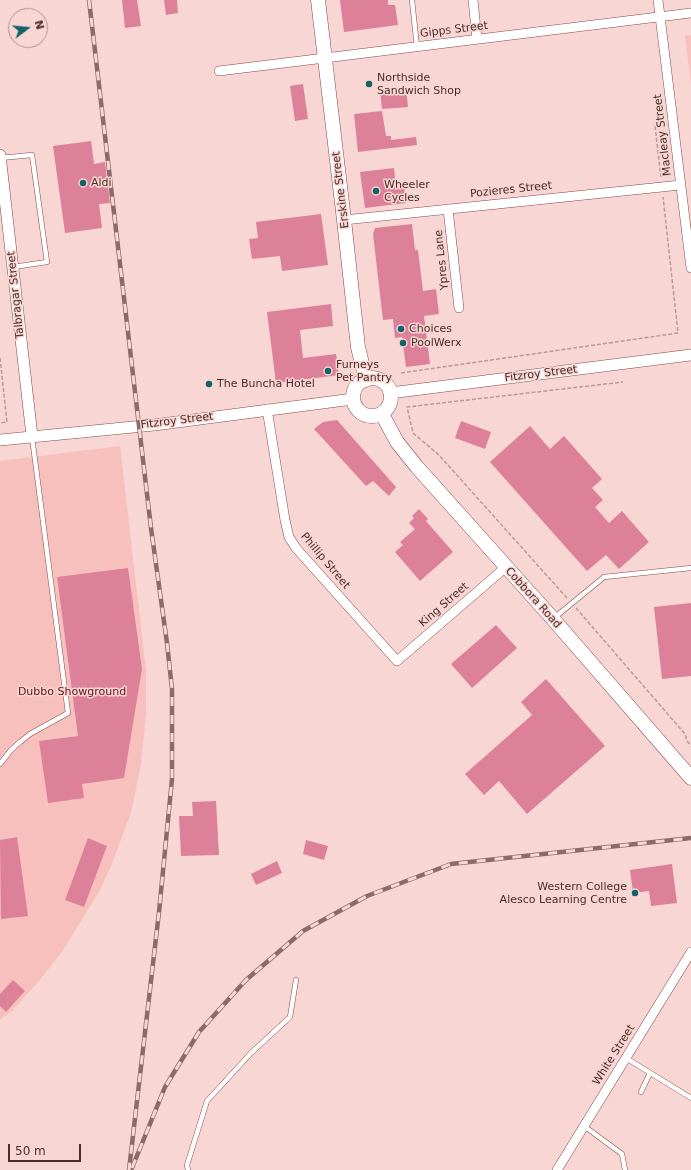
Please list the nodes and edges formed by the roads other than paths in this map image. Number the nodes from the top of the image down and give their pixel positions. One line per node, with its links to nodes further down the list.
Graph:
1 (318, 0): 9 (main road, Erskine Street)
2 (412, 0): 8 (lane)
3 (473, 0): 7 (street)
4 (658, 0): 6 (street, Macleay Street)
5 (691, 13): 6 (street, Gipps Street)
6 (660, 17): 7 (street, Gipps Street); 13 (street, Macleay Street)
7 (477, 40): 8 (street, Gipps Street)
8 (417, 47): 9 (street, Gipps Street)
9 (325, 58): 10 (street, Gipps Street); 15 (main road, Erskine Street)
10 (220, 71)
11 (0, 154): 12 (street, Talbragar Street)
12 (0, 158): 16 (street, Talbragar Street); 16 (lane)
13 (681, 185): 14 (street, Pozieres Street); 17 (street, Macleay Street)
14 (448, 209): 15 (street, Pozieres Street); 18 (street, Ypres Lane)
15 (344, 220): 20 (main road, Erskine Street)
16 (13, 267): 25 (street, Talbragar Street)
17 (691, 268)
18 (459, 308)
19 (691, 355): 21 (street, Fitzroy Street)
20 (366, 380): 21 (main road); 22 (main road)
21 (390, 393): 24 (main road)
22 (353, 399): 23 (street, Fitzroy Street); 24 (main road)
23 (267, 409): 25 (street, Fitzroy Street); 30 (street, Phillip Street)
24 (382, 414): 27 (main road, Cobbora Road)
25 (32, 436): 26 (street, Fitzroy Street); 31 (lane)
26 (0, 440)
27 (506, 567): 29 (main road, Cobbora Road); 30 (street, King Street)
28 (691, 568): 29 (lane)
29 (552, 619): 32 (main road, Cobbora Road)
30 (397, 661)
31 (0, 764)
32 (691, 778)
33 (691, 952): 35 (street, White Street)
34 (296, 980): 40 (lane)
35 (626, 1058): 36 (lane); 39 (street, White Street)
36 (650, 1073): 37 (lane); 38 (lane)
37 (641, 1092)
38 (691, 1098)
39 (584, 1126): 41 (street, White Street); 42 (lane)
40 (188, 1170)
41 (557, 1170)
42 (625, 1170)

